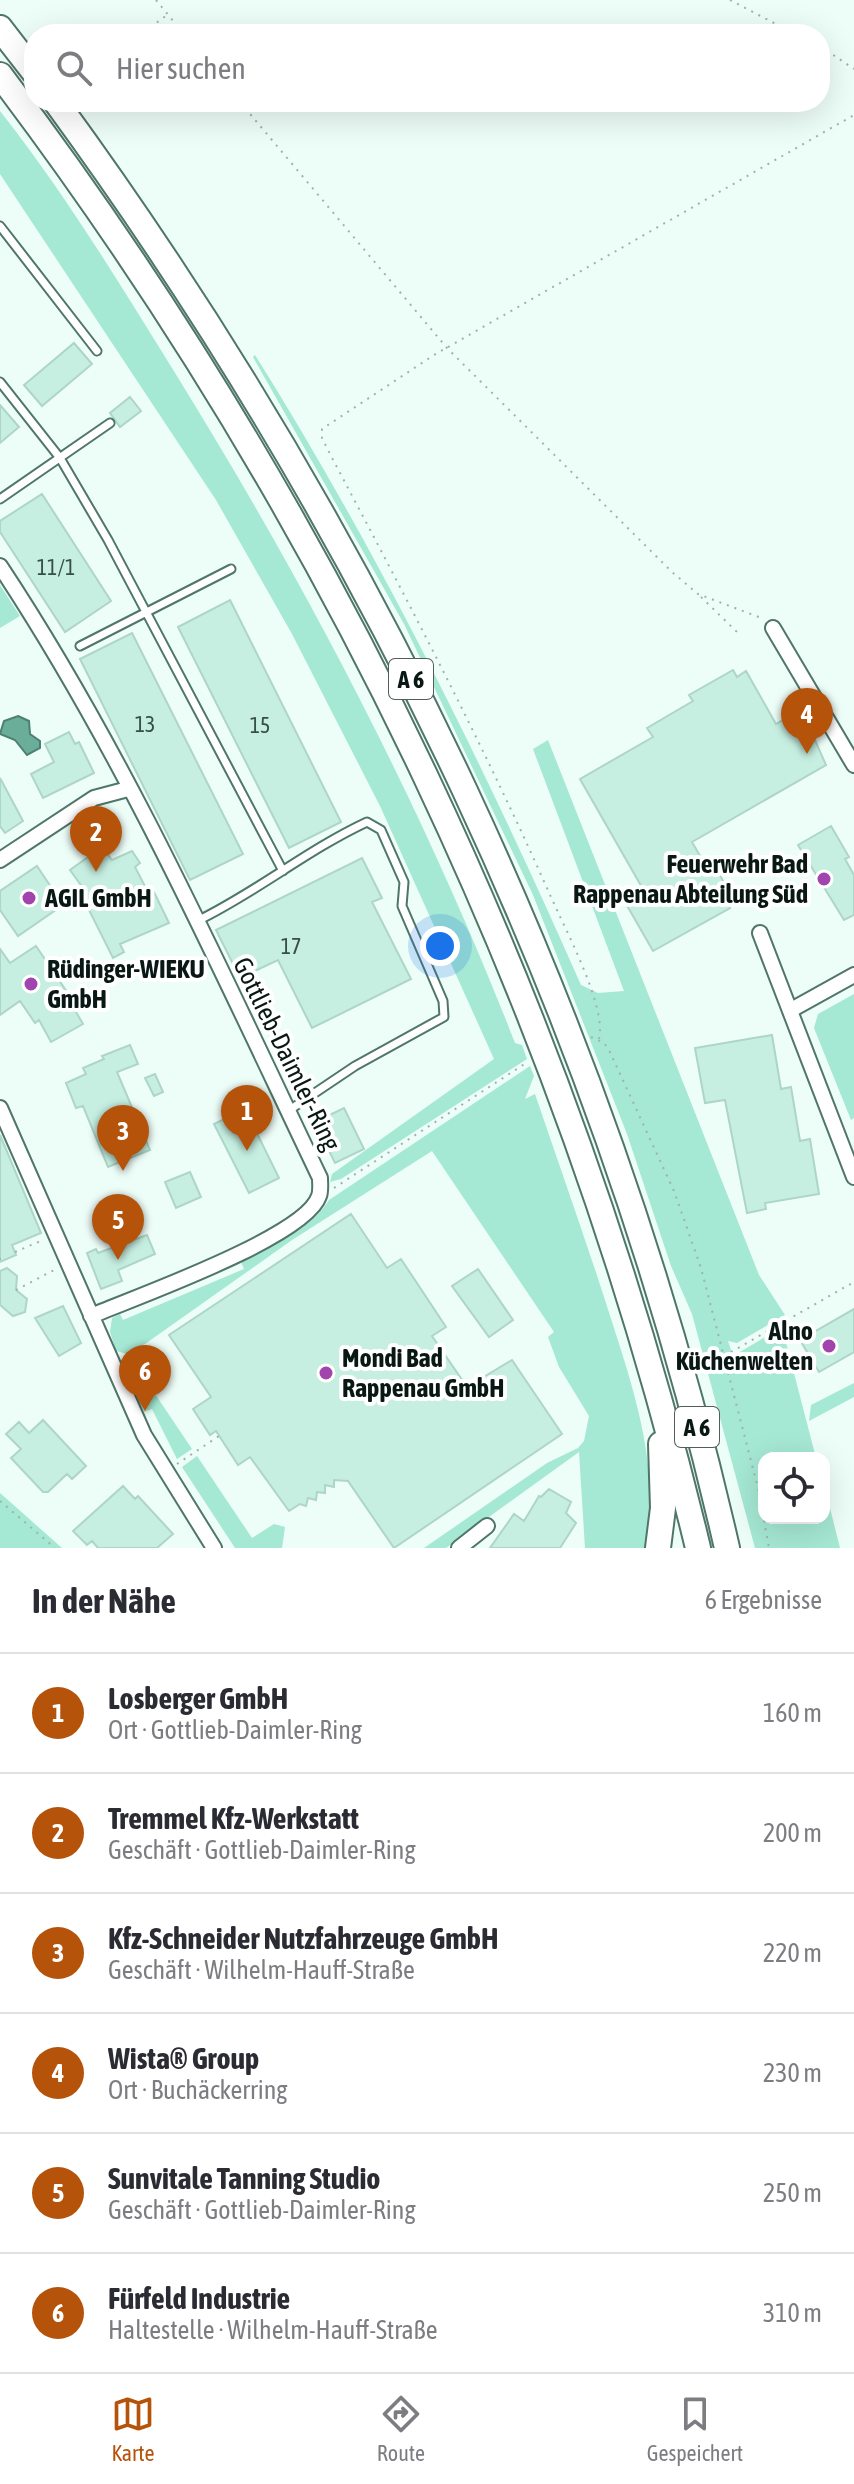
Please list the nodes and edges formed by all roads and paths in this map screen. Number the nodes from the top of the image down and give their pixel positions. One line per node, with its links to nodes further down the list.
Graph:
1 (156, 0): 3 (path)
2 (730, 0): 6 (path)
3 (168, 15): 4 (path); 5 (path)
4 (155, 24)
5 (176, 24)
6 (776, 24)
7 (0, 28): 9 (highway)
8 (830, 53): 10 (path)
9 (24, 59)
10 (854, 69)
11 (0, 75): 12 (highway, A 6)
12 (24, 108)
13 (27, 112): 54 (highway, A 6)
14 (63, 112): 64 (highway, A 6)
15 (248, 112): 18 (path)
16 (854, 115): 18 (path)
17 (0, 226): 19 (lane)
18 (447, 348): 26 (path); 40 (path)
19 (97, 351)
20 (0, 382): 22 (lane)
21 (110, 423): 22 (lane)
22 (60, 458): 23 (lane); 27 (lane)
23 (0, 499)
24 (0, 566): 32 (street, Gottlieb-Daimler-Ring)
25 (231, 569): 27 (lane)
26 (698, 594): 28 (path); 29 (path)
27 (147, 610): 30 (lane); 34 (lane)
28 (773, 628): 31 (street)
29 (737, 632)
30 (80, 646)
31 (854, 765)
32 (128, 789): 33 (street); 35 (street, Gottlieb-Daimler-Ring)
33 (0, 860)
34 (283, 871): 35 (lane); 43 (lane)
35 (197, 921): 43 (street, Gottlieb-Daimler-Ring)
36 (760, 933): 38 (street)
37 (854, 975): 38 (street)
38 (791, 1010): 45 (street)
39 (591, 1037): 40 (path)
40 (599, 1039): 53 (path)
41 (526, 1063): 46 (path)
42 (0, 1108): 44 (street)
43 (288, 1111): 46 (street, Gottlieb-Daimler-Ring)
44 (6, 1137): 49 (street)
45 (854, 1177)
46 (319, 1197): 52 (street)
47 (45, 1239): 48 (path)
48 (15, 1252)
49 (69, 1264): 51 (path); 52 (street)
50 (854, 1282): 53 (path)
51 (16, 1290)
52 (91, 1316): 56 (street)
53 (723, 1357): 65 (path)
54 (660, 1405): 62 (highway, A 6); 63 (highway, A 6)
55 (219, 1436): 56 (path)
56 (166, 1472): 60 (street)
57 (0, 1501): 59 (path)
58 (487, 1526): 61 (street)
59 (55, 1548)
60 (214, 1548)
61 (459, 1548)
62 (658, 1548)
63 (698, 1548)
64 (727, 1548)
65 (769, 1548)

